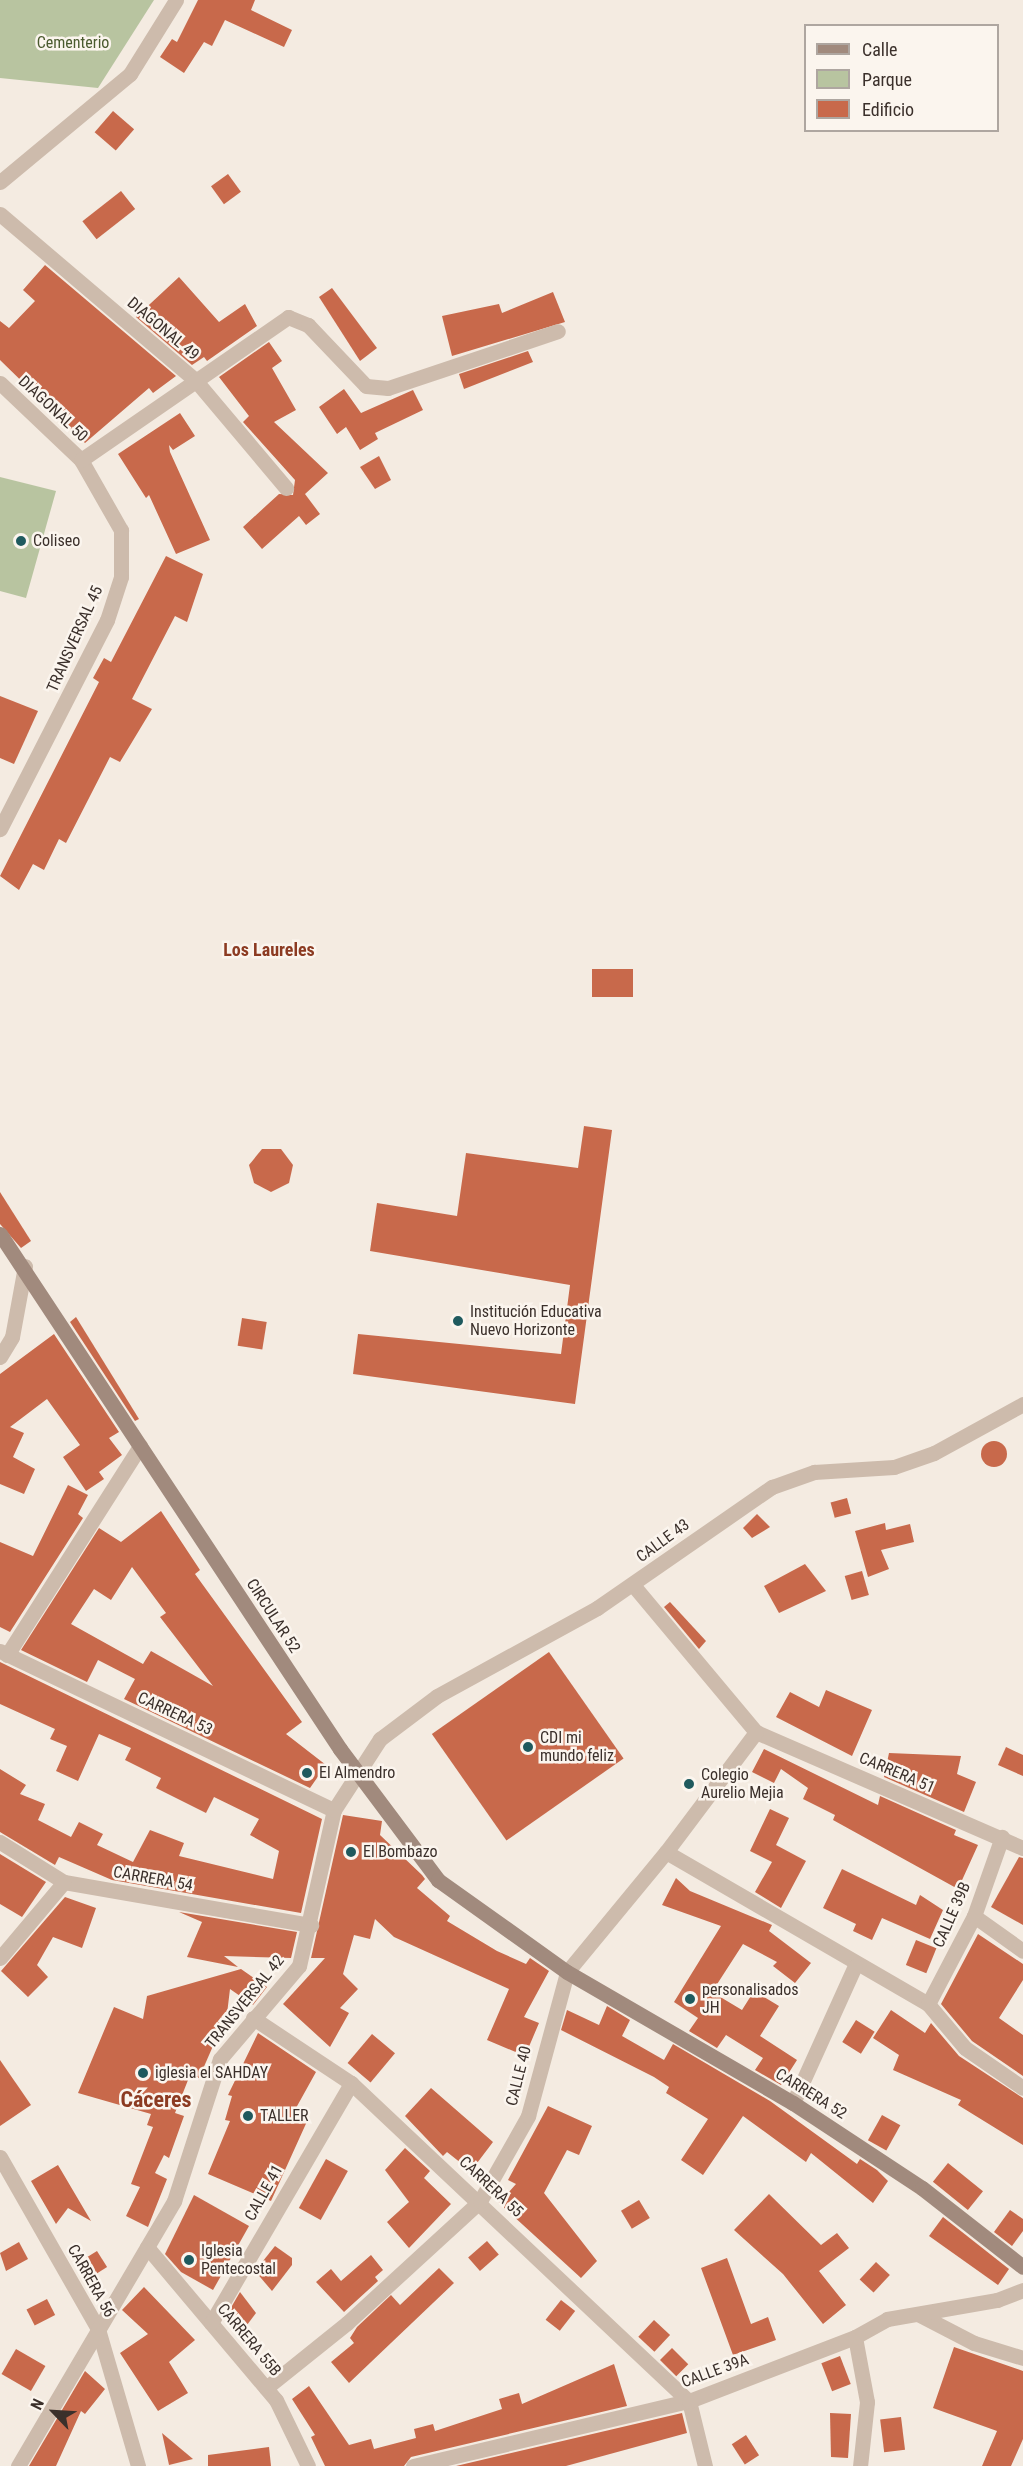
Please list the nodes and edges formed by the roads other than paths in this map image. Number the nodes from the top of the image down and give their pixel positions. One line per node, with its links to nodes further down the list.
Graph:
1 (177, 0): 2 (street)
2 (0, 182)
3 (0, 214): 5 (street, DIAGONAL 49)
4 (558, 331): 5 (street)
5 (196, 381): 7 (street); 8 (street, DIAGONAL 49)
6 (0, 383): 7 (street, DIAGONAL 50)
7 (81, 460): 9 (street, TRANSVERSAL 45)
8 (286, 488)
9 (0, 829)
10 (0, 1234): 11 (street, CIRCULAR 52)
11 (26, 1266): 12 (street); 15 (street, CIRCULAR 52)
12 (6, 1333): 13 (street)
13 (0, 1357)
14 (1023, 1404): 16 (street, CALLE 43)
15 (140, 1446): 17 (street); 19 (street, CIRCULAR 52)
16 (633, 1585): 18 (street); 19 (street, CALLE 43)
17 (3, 1653): 20 (street, CARRERA 53)
18 (756, 1732): 21 (street, CARRERA 51); 24 (street, CALLE 40)
19 (358, 1774): 20 (street, TRANSVERSAL 42); 31 (street, CIRCULAR 52)
20 (334, 1810): 27 (street, TRANSVERSAL 42)
21 (1002, 1838): 23 (street, CARRERA 51); 26 (street, CALLE 39B)
22 (0, 1842): 25 (street, CARRERA 54)
23 (1023, 1848)
24 (666, 1852): 30 (street); 31 (street, CALLE 40)
25 (64, 1882): 27 (street, CARRERA 54); 29 (street)
26 (974, 1916): 28 (street); 32 (street, CALLE 39B)
27 (311, 1925): 33 (street, TRANSVERSAL 42)
28 (1023, 1951)
29 (0, 1958)
30 (855, 1966): 32 (street); 36 (street)
31 (567, 1972): 36 (street, CARRERA 52); 38 (street, CALLE 40)
32 (928, 2004): 35 (street)
33 (253, 2018): 34 (street, CARRERA 55); 39 (street, TRANSVERSAL 42)
34 (351, 2083): 38 (street, CARRERA 55); 44 (street, CALLE 41)
35 (1023, 2088)
36 (793, 2103): 40 (street, CARRERA 52)
37 (0, 2157): 45 (street, CARRERA 56)
38 (480, 2200): 49 (street, CALLE 40); 50 (street, CARRERA 55)
39 (147, 2247): 44 (street, CARRERA 55B); 45 (street, TRANSVERSAL 42)
40 (1023, 2267)
41 (1023, 2290): 42 (street, CALLE 39A)
42 (964, 2305): 43 (street, CALLE 39A); 46 (street)
43 (918, 2314): 46 (street); 47 (street, CALLE 39A)
44 (211, 2323): 49 (street, CARRERA 55B)
45 (98, 2329): 51 (street, TRANSVERSAL 42); 52 (street, CARRERA 56)
46 (952, 2331): 48 (street)
47 (855, 2337): 50 (street, CALLE 39A); 56 (street)
48 (1023, 2358)
49 (266, 2388): 53 (street, CARRERA 55B)
50 (689, 2402): 54 (street, CALLE 39A); 55 (street)
51 (18, 2466)
52 (138, 2466)
53 (308, 2466)
54 (413, 2466)
55 (705, 2466)
56 (860, 2466)

